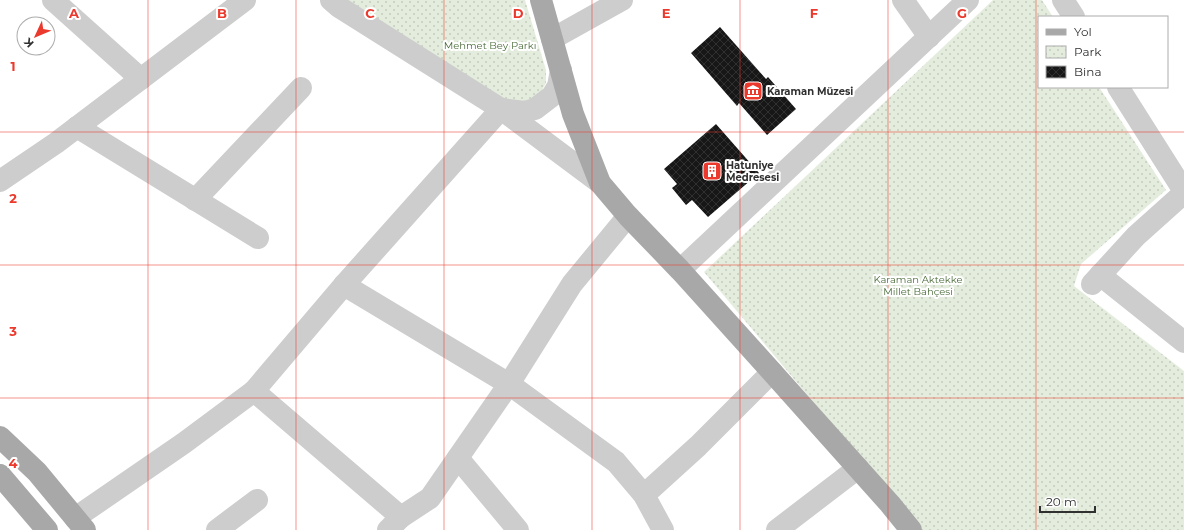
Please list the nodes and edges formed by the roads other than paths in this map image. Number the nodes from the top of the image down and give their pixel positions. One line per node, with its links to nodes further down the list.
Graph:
1 (53, 0): 13 (street)
2 (246, 0): 13 (street)
3 (331, 0): 16 (street)
4 (542, 0): 11 (main road)
5 (622, 0): 11 (street)
6 (903, 0): 10 (street)
7 (968, 0): 10 (street)
8 (1063, 0): 9 (street)
9 (1073, 16)
10 (929, 37): 24 (street)
11 (552, 39): 12 (main road)
12 (561, 70): 16 (street); 19 (main road)
13 (141, 79): 17 (street)
14 (301, 88): 21 (street)
15 (1119, 88): 20 (street)
16 (501, 108): 19 (street); 25 (street)
17 (77, 127): 18 (street); 21 (street)
18 (0, 181)
19 (600, 183): 22 (main road)
20 (1184, 192): 26 (street)
21 (195, 200): 23 (street)
22 (628, 216): 24 (main road); 28 (street)
23 (258, 238)
24 (680, 270): 27 (main road)
25 (344, 285): 28 (street); 29 (street)
26 (1184, 342)
27 (772, 372): 32 (main road); 34 (street)
28 (509, 384): 31 (street); 34 (street)
29 (254, 391): 36 (street); 37 (street)
30 (0, 437): 36 (main road)
31 (458, 458): 37 (street); 40 (street)
32 (858, 468): 42 (street); 43 (main road)
33 (0, 475): 38 (main road)
34 (644, 495): 41 (street)
35 (257, 500): 39 (street)
36 (80, 524)
37 (395, 526)
38 (47, 530)
39 (217, 530)
40 (518, 530)
41 (663, 530)
42 (778, 530)
43 (911, 530)

